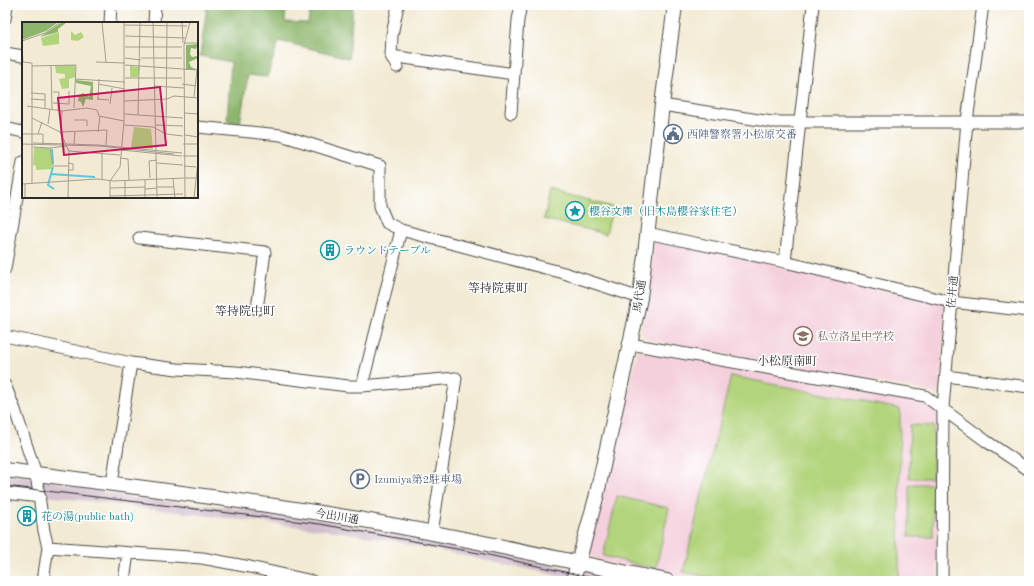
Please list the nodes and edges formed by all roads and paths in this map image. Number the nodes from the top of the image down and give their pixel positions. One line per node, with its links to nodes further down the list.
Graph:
1 (7, 5): 9 (street)
2 (111, 5): 10 (street)
3 (155, 5): 11 (street)
4 (398, 5): 14 (street)
5 (521, 5): 16 (street)
6 (675, 5): 17 (street, 馬代通)
7 (813, 5): 19 (street)
8 (983, 5): 20 (street, 佐井通)
9 (5, 19)
10 (110, 22)
11 (154, 22)
12 (5, 53): 13 (street)
13 (22, 56)
14 (391, 56): 15 (street); 16 (street)
15 (397, 67)
16 (514, 74): 18 (street)
17 (662, 105): 19 (street); 27 (street, 馬代通)
18 (511, 113)
19 (800, 121): 20 (street); 29 (street)
20 (967, 121): 21 (street); 32 (street, 佐井通)
21 (1029, 122)
22 (198, 127): 26 (street)
23 (5, 128): 24 (street)
24 (22, 132)
25 (22, 168): 30 (street)
26 (401, 230): 31 (street); 40 (street)
27 (647, 233): 29 (street); 31 (street, 馬代通)
28 (139, 238): 33 (street)
29 (785, 262): 32 (street)
30 (5, 269)
31 (640, 298): 36 (street, 馬代通)
32 (951, 302): 34 (street); 38 (street, 佐井通)
33 (257, 309)
34 (1029, 311)
35 (5, 336): 37 (street)
36 (630, 344): 42 (street); 52 (street, 馬代通)
37 (131, 363): 40 (street); 46 (street)
38 (946, 376): 41 (street); 42 (street, 佐井通)
39 (5, 385): 45 (street)
40 (362, 386): 49 (street)
41 (1029, 387)
42 (943, 408): 44 (street); 58 (street, 佐井通)
43 (5, 470): 45 (street, 今出川通)
44 (1029, 470)
45 (36, 474): 46 (street, 今出川通); 48 (street)
46 (112, 483): 49 (street, 今出川通)
47 (5, 493): 48 (street)
48 (40, 497): 50 (street)
49 (432, 533): 52 (street, 今出川通)
50 (48, 547): 51 (street); 53 (street)
51 (128, 553): 54 (street); 55 (street)
52 (577, 563): 56 (street, 馬代通); 57 (street, 今出川通)
53 (43, 581)
54 (124, 581)
55 (312, 581)
56 (574, 581)
57 (667, 581)
58 (942, 581)

